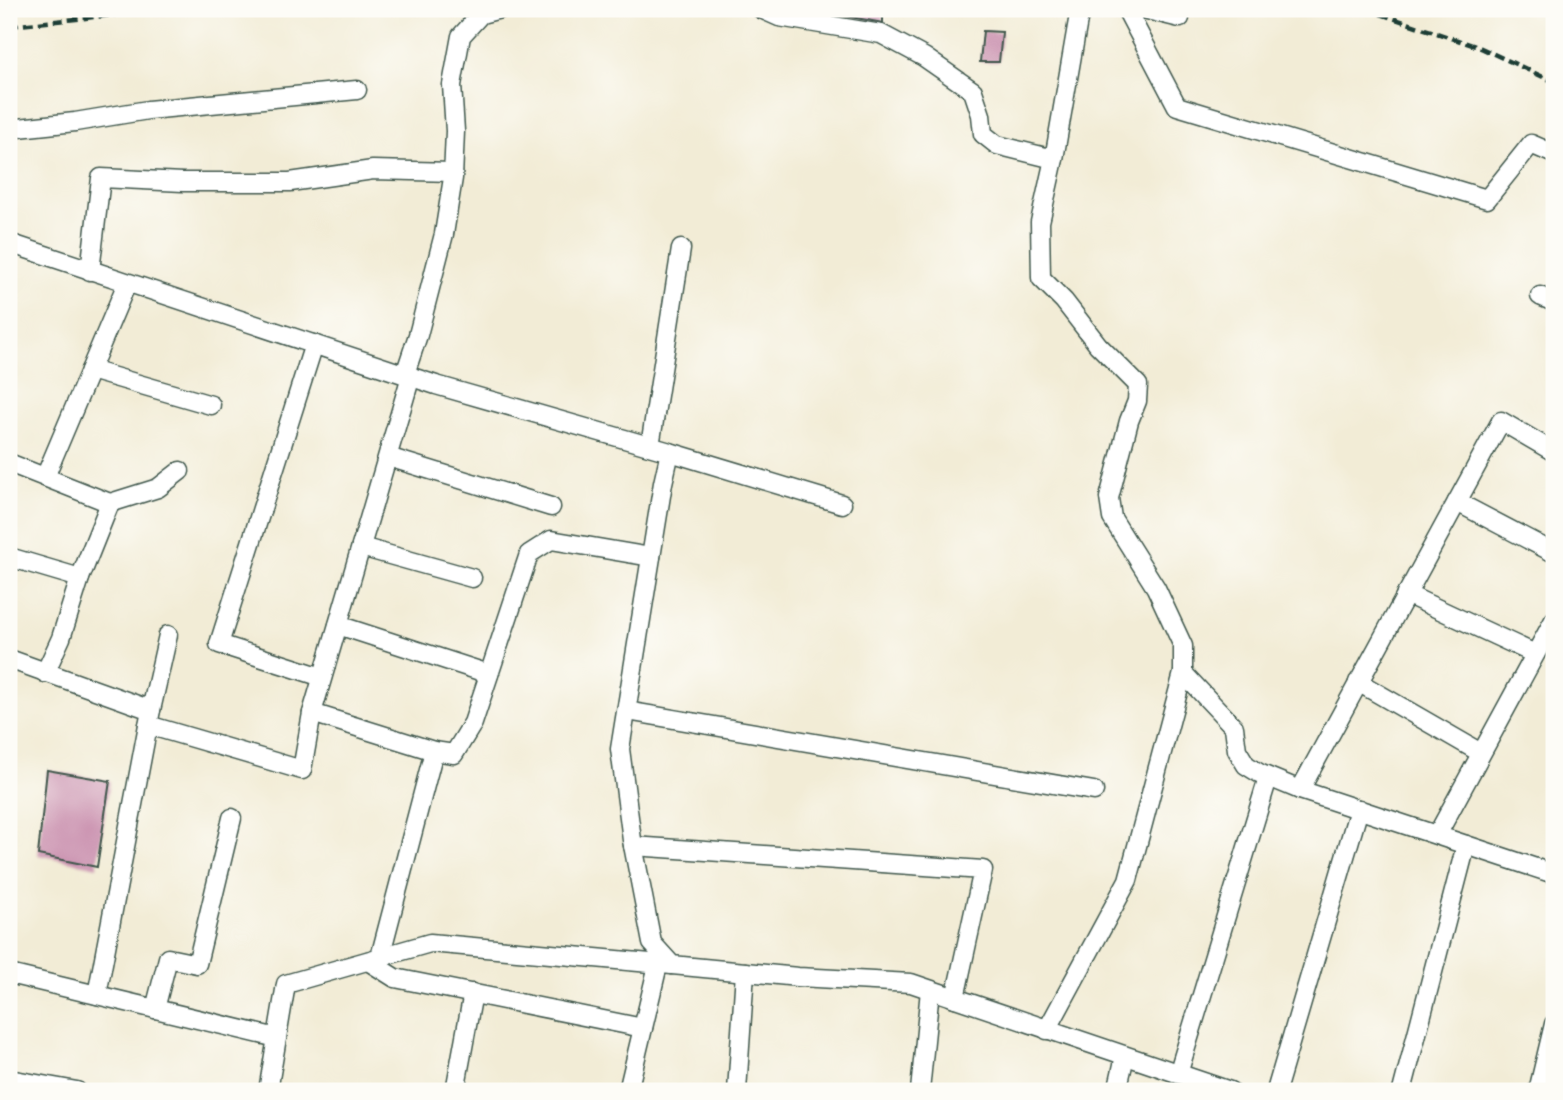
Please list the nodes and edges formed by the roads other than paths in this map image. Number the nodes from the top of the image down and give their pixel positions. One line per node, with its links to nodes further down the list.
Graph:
1 (500, 9): 12 (street)
2 (761, 9): 6 (street)
3 (1080, 9): 11 (street)
4 (1126, 9): 10 (street)
5 (1143, 9): 7 (street)
6 (781, 13): 11 (street)
7 (1180, 18)
8 (357, 90): 9 (street)
9 (9, 129)
10 (1554, 154)
11 (1054, 159): 45 (street)
12 (453, 172): 15 (street); 19 (street)
13 (9, 243): 15 (street)
14 (681, 249): 21 (street)
15 (90, 271): 16 (street)
16 (127, 283): 17 (street); 18 (street)
17 (314, 344): 19 (street); 47 (street)
18 (90, 370): 20 (street); 27 (street)
19 (408, 375): 21 (street); 24 (street)
20 (211, 405)
21 (650, 446): 22 (street)
22 (670, 452): 30 (street); 35 (street)
23 (1554, 452): 28 (street)
24 (388, 457): 31 (street); 32 (street)
25 (9, 463): 27 (street)
26 (180, 471): 29 (street)
27 (45, 477): 29 (street)
28 (1457, 502): 33 (street); 38 (street)
29 (110, 503): 36 (street)
30 (842, 504)
31 (551, 507)
32 (361, 547): 37 (street); 40 (street)
33 (1554, 553)
34 (9, 557): 36 (street)
35 (651, 557): 46 (street); 49 (street)
36 (80, 578): 44 (street)
37 (472, 578)
38 (1406, 594): 42 (street); 48 (street)
39 (1554, 620): 42 (street)
40 (338, 625): 46 (street); 47 (street)
41 (168, 635): 51 (street)
42 (1535, 654): 53 (street)
43 (9, 659): 44 (street)
44 (45, 673): 51 (street)
45 (1183, 673): 54 (street); 73 (street)
46 (489, 674): 52 (street)
47 (323, 677): 50 (street)
48 (1359, 682): 53 (street); 55 (street)
49 (627, 711): 56 (street); 61 (street)
50 (312, 713): 51 (street); 52 (street)
51 (149, 718): 69 (street)
52 (434, 751): 63 (street)
53 (1482, 753): 59 (street)
54 (1268, 778): 55 (street); 77 (street)
55 (1300, 790): 57 (street)
56 (1094, 791)
57 (1359, 809): 59 (street); 87 (street)
58 (232, 818): 71 (street)
59 (1437, 835): 60 (street)
60 (1466, 845): 62 (street); 88 (street)
61 (633, 846): 64 (street); 70 (street)
62 (1554, 874)
63 (374, 959): 64 (street); 68 (street); 75 (street)
64 (665, 965): 65 (street); 72 (street)
65 (745, 972): 67 (street); 83 (street)
66 (9, 974): 69 (street)
67 (930, 990): 70 (street); 84 (street)
68 (473, 993): 72 (street); 81 (street)
69 (97, 995): 71 (street)
70 (956, 998): 73 (street)
71 (155, 1009): 75 (street)
72 (643, 1028): 82 (street)
73 (1047, 1030): 76 (street)
74 (1553, 1033): 89 (street)
75 (277, 1038): 80 (street)
76 (1125, 1056): 77 (street); 85 (street)
77 (1178, 1074): 86 (street)
78 (9, 1079): 79 (street)
79 (77, 1091)
80 (268, 1091)
81 (455, 1091)
82 (628, 1091)
83 (737, 1091)
84 (920, 1091)
85 (1117, 1091)
86 (1229, 1091)
87 (1276, 1091)
88 (1402, 1091)
89 (1538, 1091)

